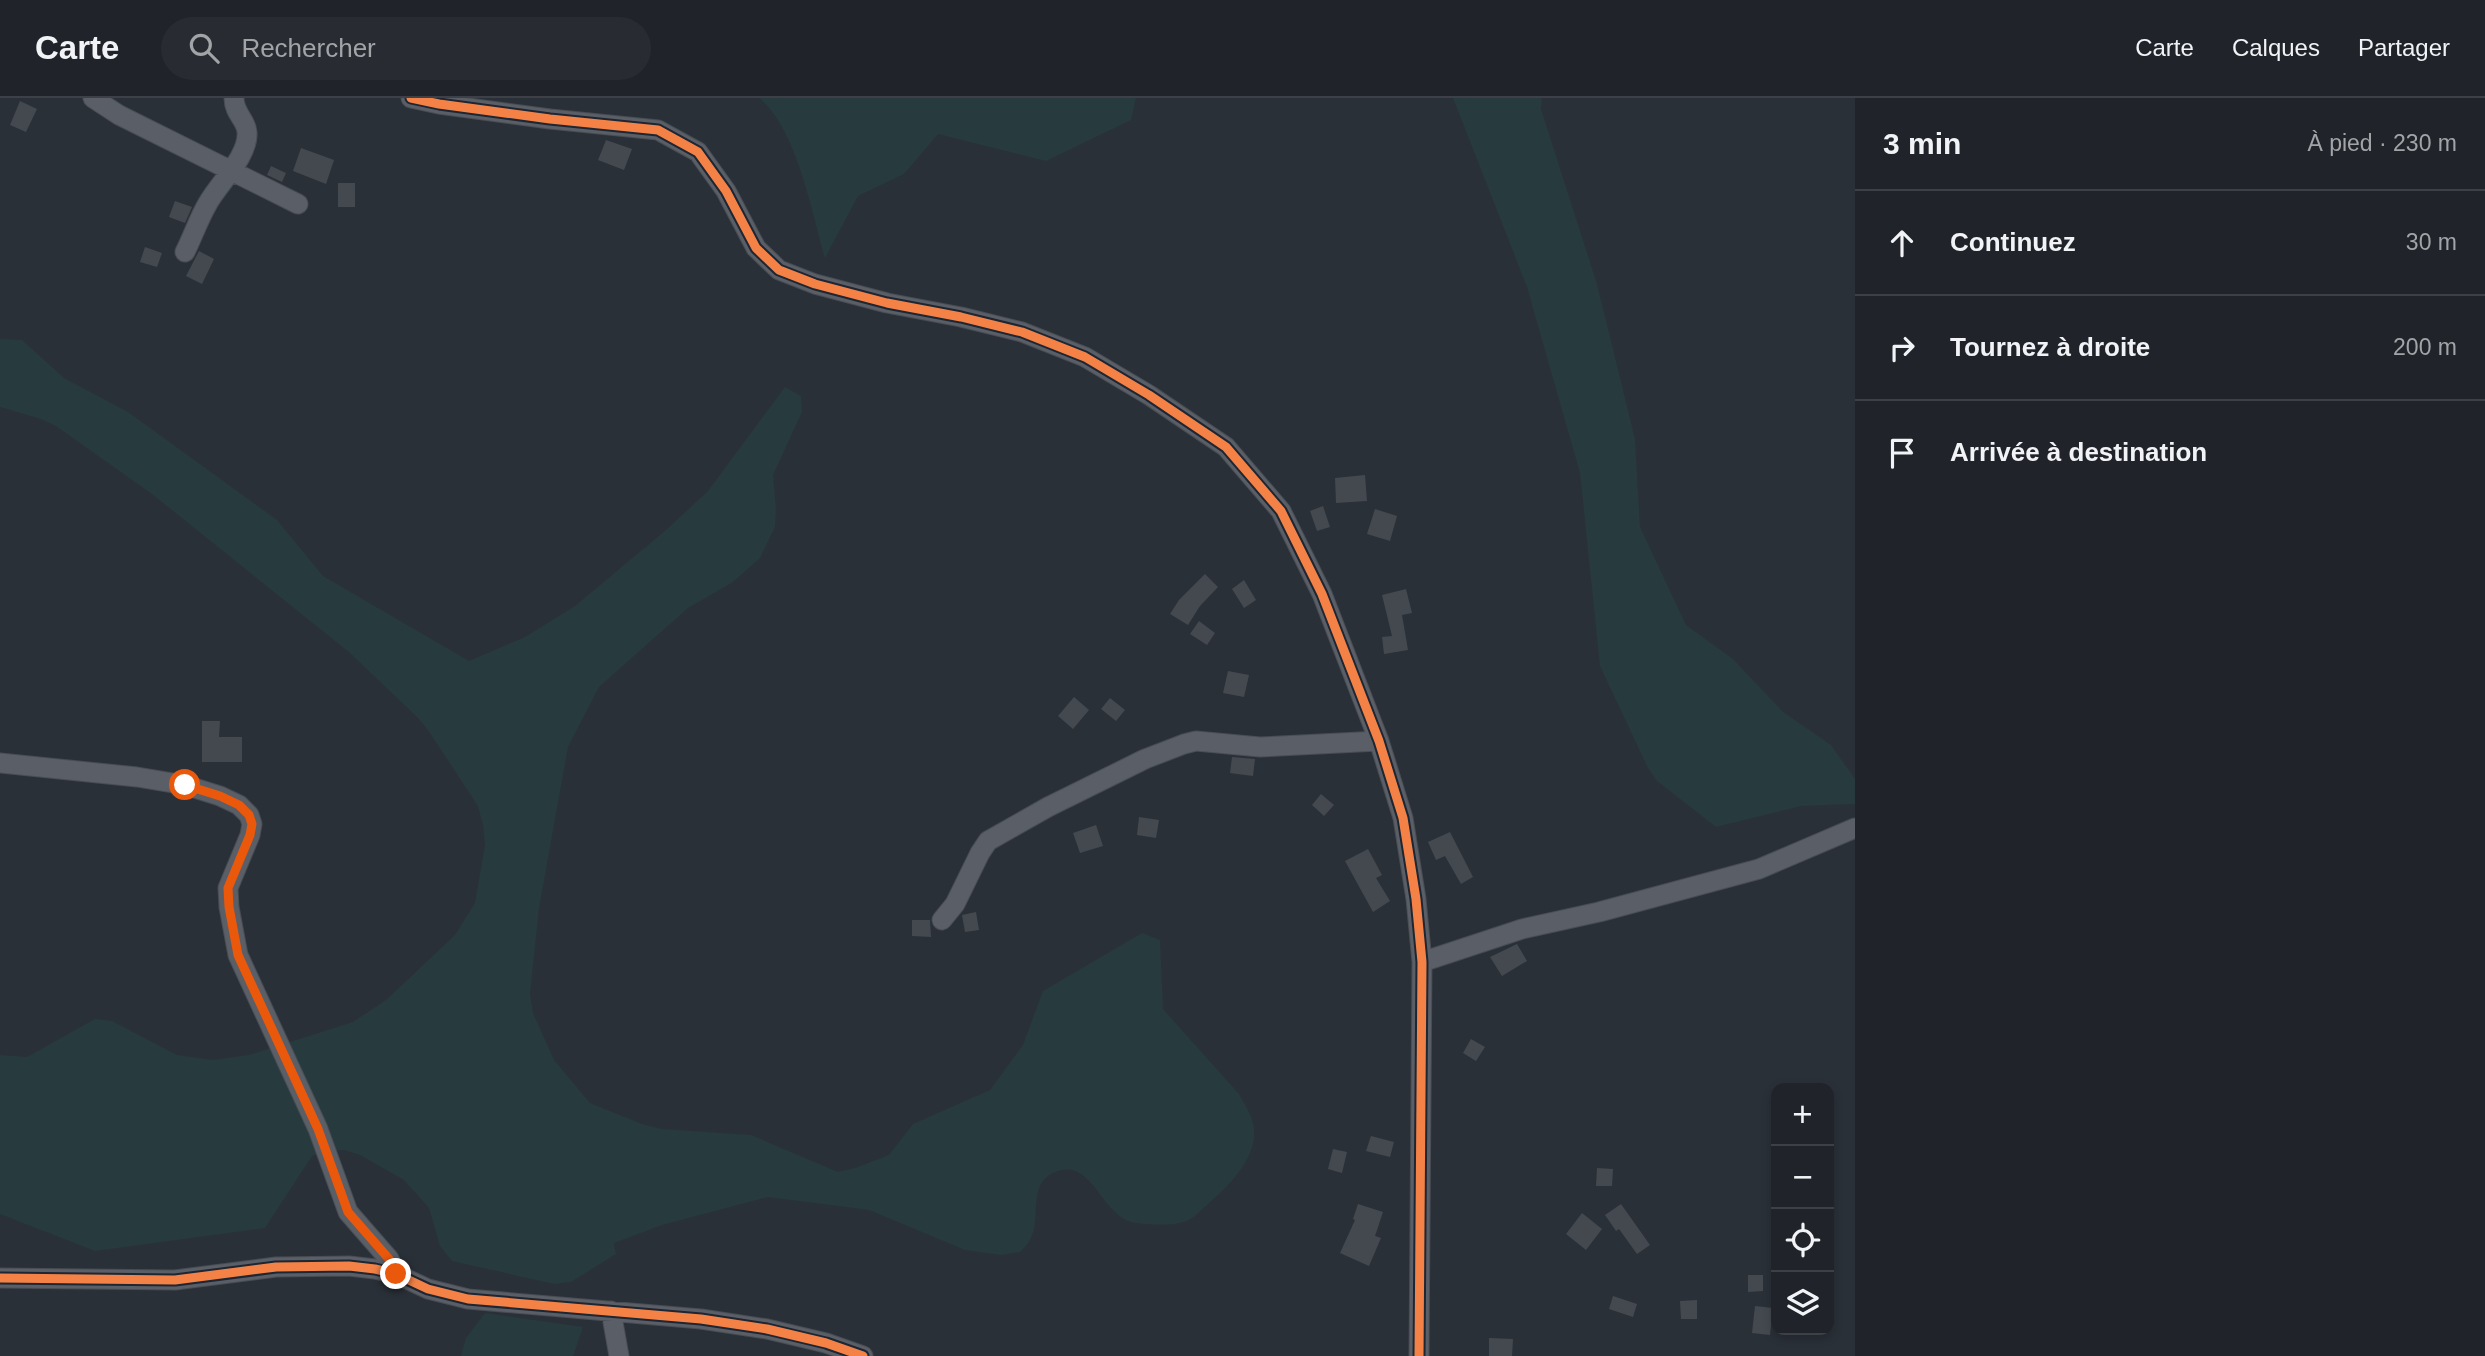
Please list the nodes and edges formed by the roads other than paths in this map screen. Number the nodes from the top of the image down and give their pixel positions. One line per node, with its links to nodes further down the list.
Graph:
1 (93, 98): 4 (street)
2 (234, 98): 4 (street)
3 (411, 98): 7 (street)
4 (231, 171): 5 (street); 6 (street)
5 (298, 204)
6 (185, 252)
7 (1379, 741): 10 (street); 11 (street)
8 (0, 762): 12 (street)
9 (1855, 828): 11 (street)
10 (942, 920)
11 (1422, 962): 17 (street)
12 (396, 1274): 13 (street); 14 (street)
13 (0, 1278)
14 (611, 1311): 15 (street); 16 (street)
15 (619, 1356)
16 (863, 1356)
17 (1419, 1356)

